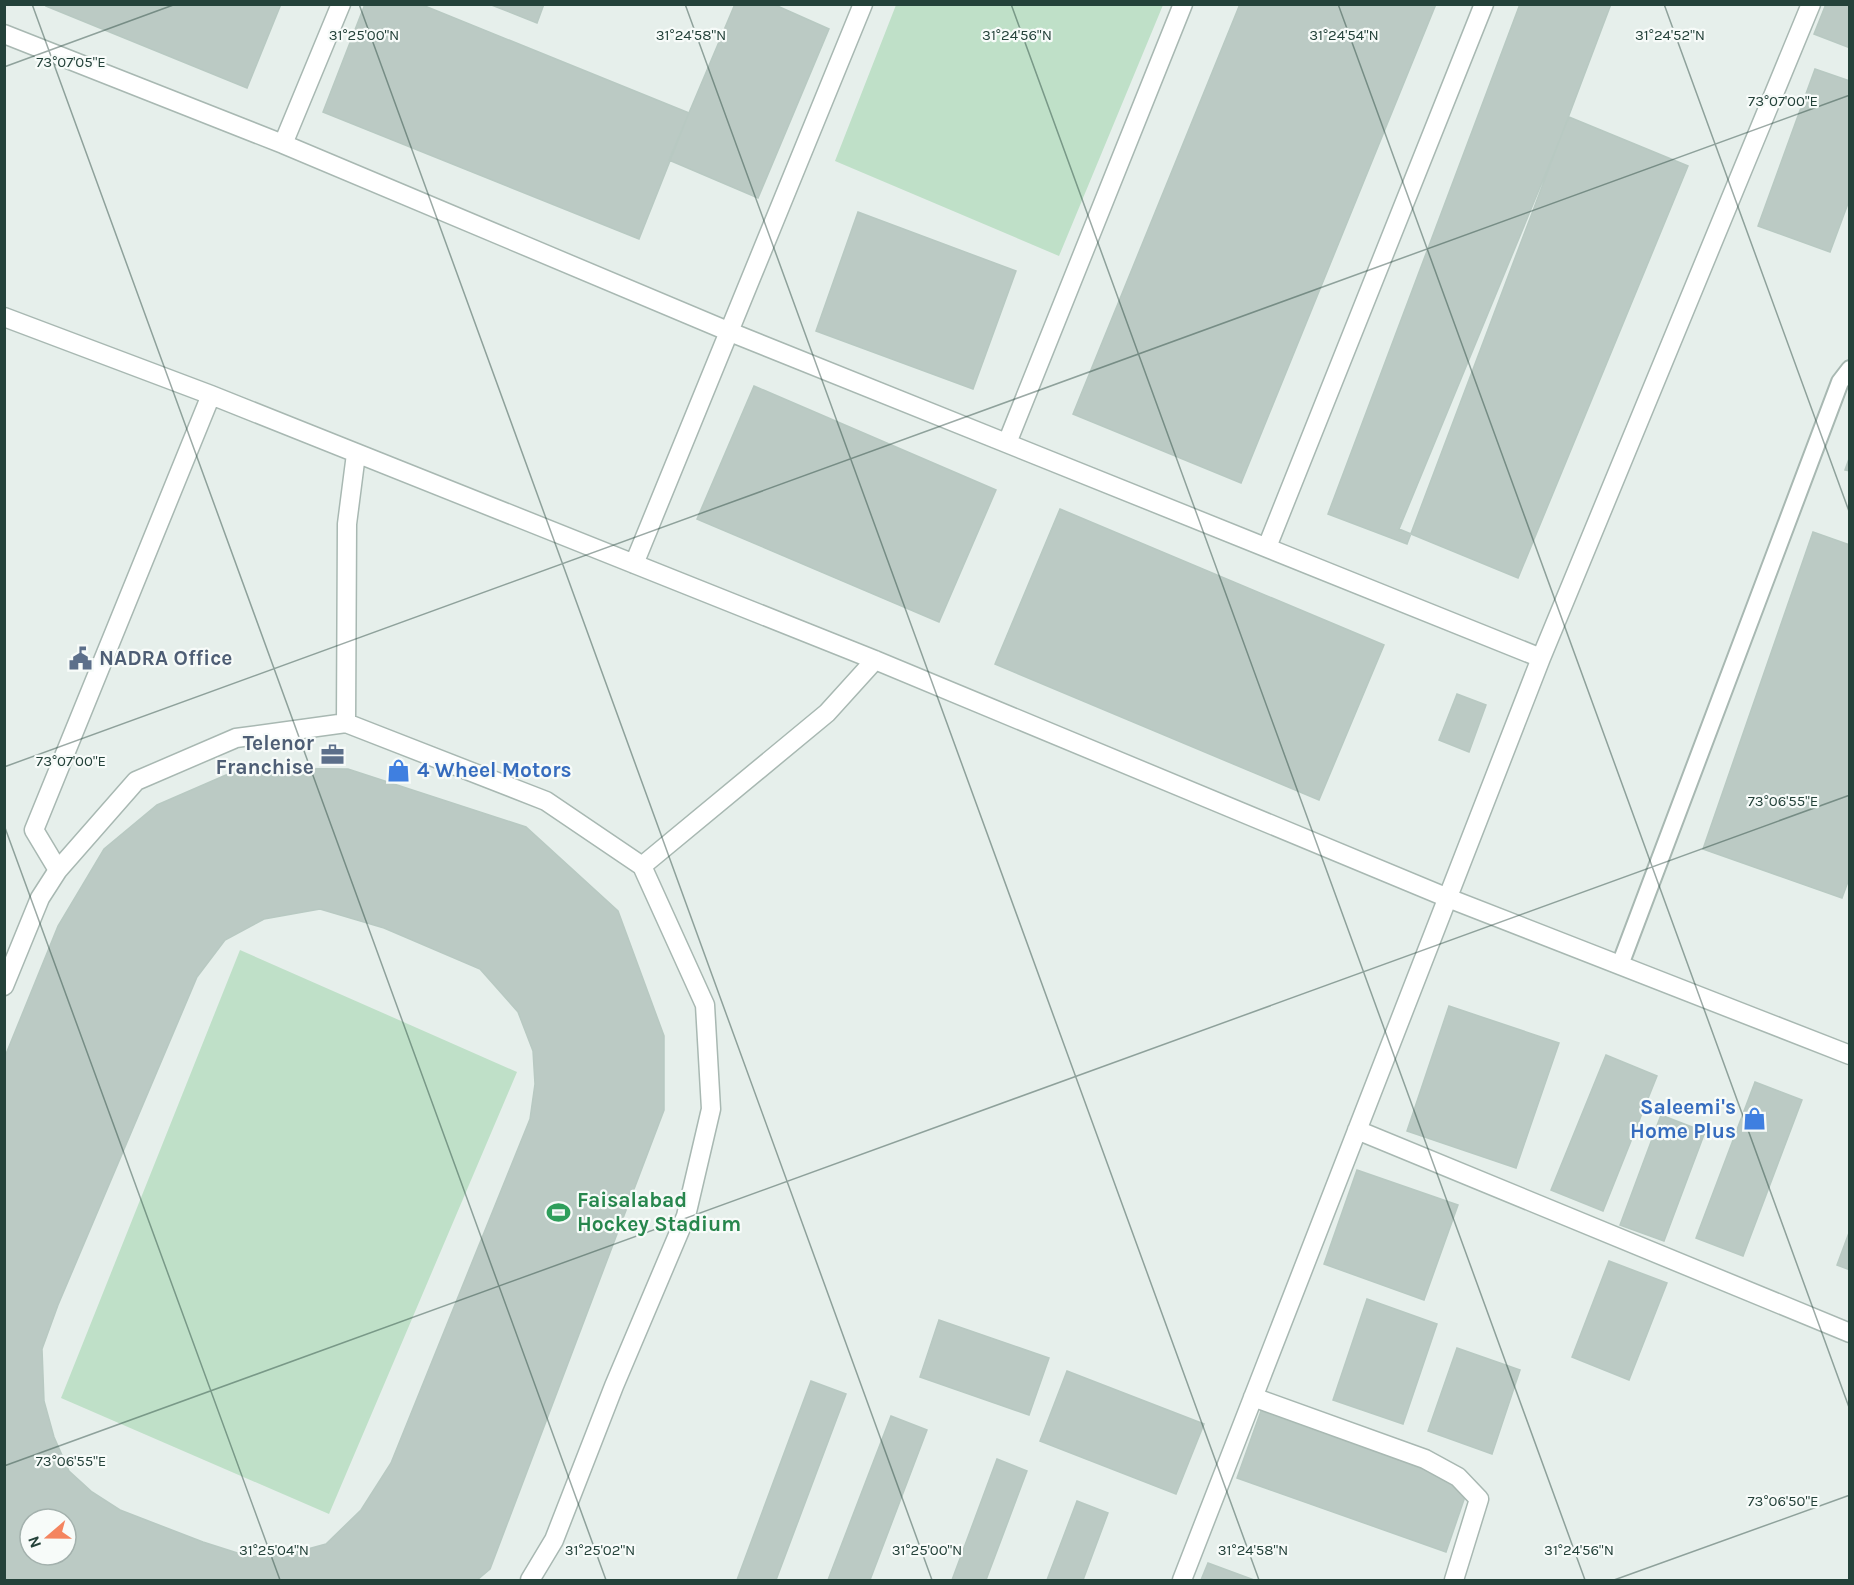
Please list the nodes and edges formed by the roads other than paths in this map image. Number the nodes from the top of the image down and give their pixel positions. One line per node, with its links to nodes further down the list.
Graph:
1 (341, 4): 7 (street)
2 (863, 4): 9 (street)
3 (1183, 4): 12 (street)
4 (1484, 4): 14 (street)
5 (1811, 4): 16 (street)
6 (4, 34): 7 (street)
7 (283, 144): 9 (street)
8 (4, 316): 11 (street)
9 (730, 332): 12 (street); 15 (street)
10 (1850, 369): 22 (lane)
11 (211, 395): 13 (street); 20 (street)
12 (1007, 443): 14 (street)
13 (356, 454): 15 (street); 18 (street)
14 (1267, 547): 16 (street)
15 (634, 564): 17 (street)
16 (1542, 658): 21 (street)
17 (875, 660): 19 (street); 21 (street)
18 (346, 723): 19 (street); 20 (street)
19 (642, 866): 28 (street)
20 (58, 870): 23 (street)
21 (1448, 897): 22 (street); 25 (street)
22 (1620, 965): 24 (street)
23 (4, 986)
24 (1850, 1055)
25 (1358, 1130): 26 (street); 27 (street)
26 (1850, 1333)
27 (1253, 1397): 29 (street); 30 (street)
28 (530, 1581)
29 (1182, 1581)
30 (1454, 1581)

